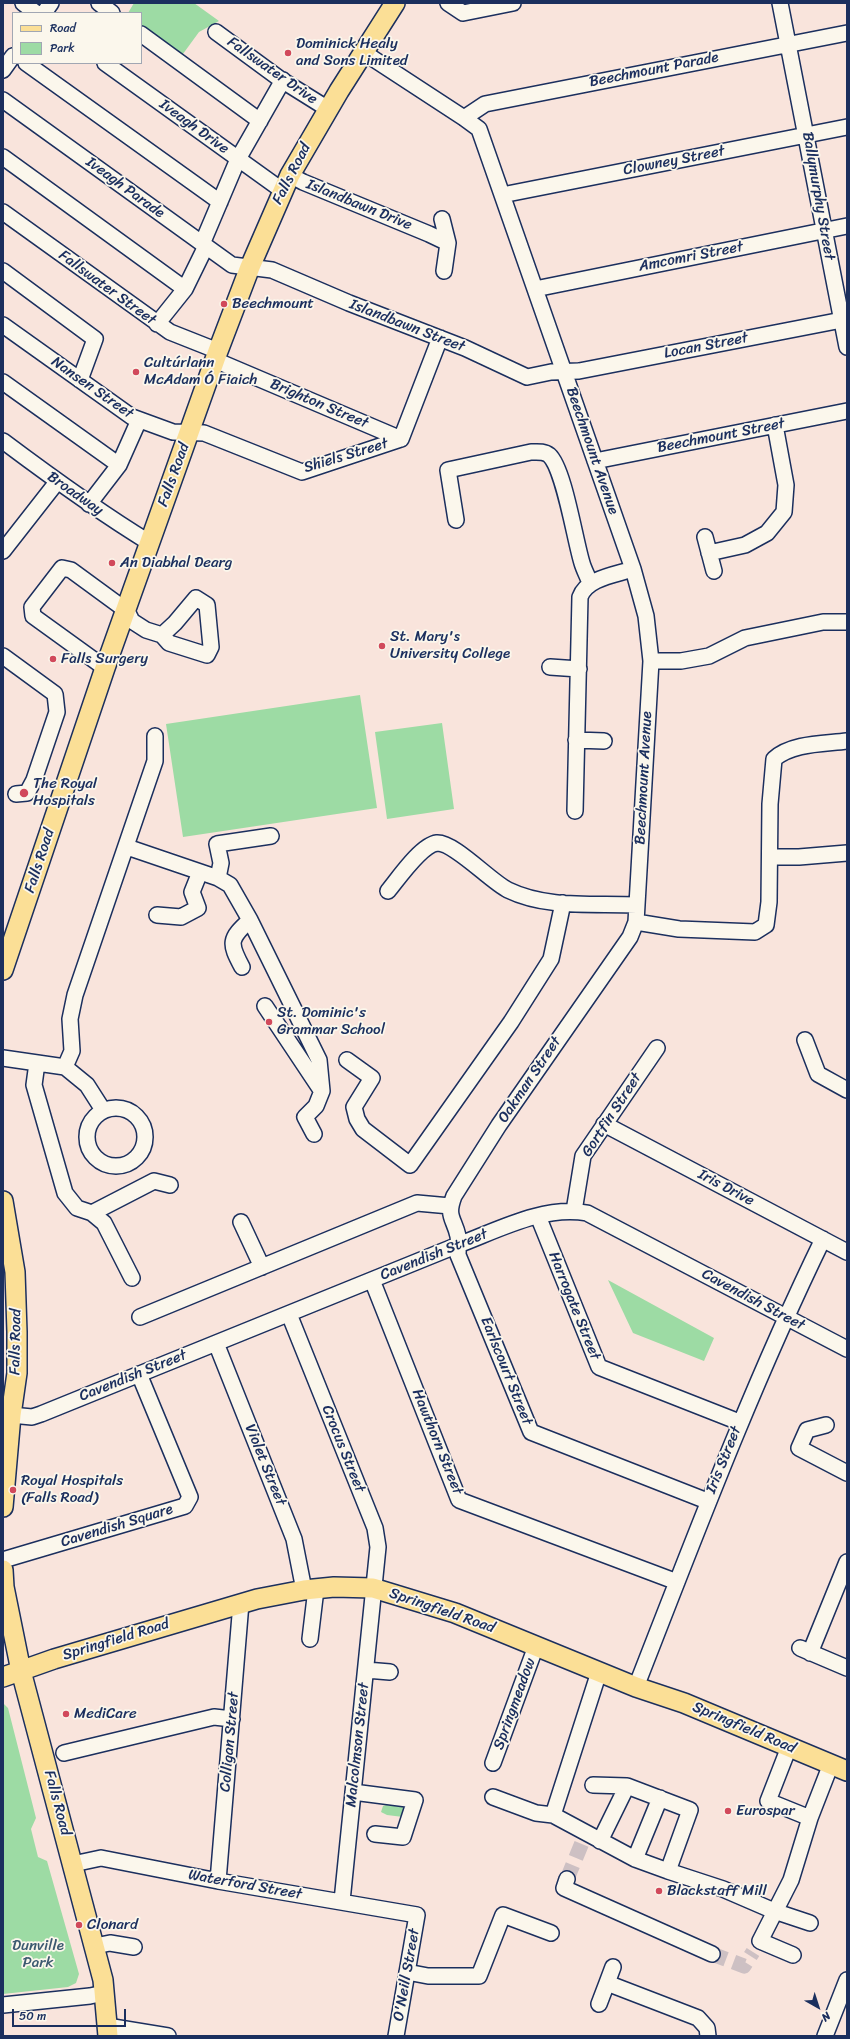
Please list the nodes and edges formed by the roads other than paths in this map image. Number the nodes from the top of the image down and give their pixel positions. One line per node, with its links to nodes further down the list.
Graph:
1 (22, 3): 8 (street)
2 (52, 3): 9 (street)
3 (99, 3): 10 (street)
4 (395, 3): 15 (main road, Falls Road)
5 (448, 3): 6 (street)
6 (513, 3)
7 (780, 3): 14 (street, Ballymurphy Street)
8 (35, 12)
9 (45, 12)
10 (111, 12)
11 (216, 32): 20 (street, Fallswater Drive)
12 (847, 33): 14 (street, Beechmount Parade)
13 (142, 35): 24 (street)
14 (790, 44): 23 (street, Beechmount Parade); 26 (street, Ballymurphy Street)
15 (363, 52): 22 (main road, Falls Road); 23 (street, Beechmount Avenue)
16 (12, 57): 19 (street)
17 (27, 64): 31 (street)
18 (106, 64): 28 (street, Iveagh Drive)
19 (3, 70)
20 (282, 80): 22 (street, Fallswater Drive); 24 (street)
21 (3, 100): 37 (street, Iveagh Parade)
22 (328, 110): 29 (main road, Falls Road)
23 (464, 118): 30 (street, Beechmount Avenue)
24 (260, 121): 28 (street)
25 (847, 127): 26 (street, Clowney Street)
26 (807, 135): 30 (street, Clowney Street); 35 (street, Ballymurphy Street)
27 (3, 158): 41 (street)
28 (238, 159): 29 (street, Iveagh Drive); 31 (street)
29 (286, 183): 36 (street, Islandbawn Drive); 38 (main road, Falls Road)
30 (502, 195): 42 (street, Beechmount Avenue)
31 (220, 202): 37 (street)
32 (3, 212): 44 (street, Fallswater Street)
33 (442, 219): 36 (street)
34 (847, 226): 35 (street, Amcomri Street)
35 (823, 231): 42 (street, Amcomri Street); 43 (street, Ballymurphy Street)
36 (448, 244): 40 (street)
37 (204, 245): 38 (street, Iveagh Parade); 41 (street)
38 (250, 267): 46 (street, Islandbawn Street); 48 (main road, Falls Road)
39 (3, 271): 50 (street)
40 (444, 271)
41 (185, 289): 44 (street)
42 (535, 289): 49 (street, Beechmount Avenue)
43 (844, 319): 47 (street, Ballymurphy Street); 49 (street, Locan Street)
44 (157, 324): 48 (street, Fallswater Street)
45 (3, 325): 50 (street, Nansen Street)
46 (440, 338): 49 (street, Islandbawn Street); 56 (street, Shiels Street)
47 (847, 347)
48 (217, 355): 55 (main road, Falls Road); 56 (street, Brighton Street)
49 (565, 372): 58 (street, Beechmount Avenue)
50 (80, 380): 53 (street, Nansen Street)
51 (3, 382): 59 (street)
52 (847, 411): 54 (street, Beechmount Street)
53 (139, 420): 55 (street, Nansen Street); 59 (street)
54 (775, 424): 58 (street, Beechmount Street); 66 (street)
55 (188, 434): 56 (street, Shiels Street); 64 (main road, Falls Road)
56 (401, 439)
57 (3, 441): 60 (street, Broadway)
58 (595, 461): 67 (street, Beechmount Avenue)
59 (119, 466): 61 (street)
60 (57, 482): 61 (street, Broadway); 65 (street)
61 (89, 504): 64 (street, Broadway)
62 (456, 520): 69 (street)
63 (705, 538): 66 (street)
64 (150, 543): 70 (main road, Falls Road)
65 (3, 551)
66 (709, 553): 68 (street)
67 (633, 569): 69 (street); 74 (street, Beechmount Avenue)
68 (714, 571)
69 (590, 583): 77 (street)
70 (127, 611): 72 (street); 76 (main road, Falls Road); 76 (street)
71 (847, 622): 74 (street)
72 (162, 635): 72 (street)
73 (3, 656): 82 (street)
74 (651, 661): 92 (street, Beechmount Avenue)
75 (550, 667): 77 (street)
76 (105, 668): 97 (main road, Falls Road)
77 (578, 669): 79 (street)
78 (155, 736): 85 (street)
79 (576, 740): 80 (street); 83 (street)
80 (604, 741)
81 (847, 741): 87 (street)
82 (16, 794)
83 (575, 811)
84 (271, 836): 89 (street)
85 (127, 847): 88 (street); 104 (street)
86 (847, 853): 87 (street)
87 (770, 857): 95 (street)
88 (200, 872): 89 (street); 93 (street)
89 (218, 878): 94 (street)
90 (388, 892): 91 (street)
91 (563, 903): 92 (street); 102 (street)
92 (637, 905): 95 (street, Beechmount Avenue)
93 (157, 916)
94 (250, 920): 96 (street); 106 (street)
95 (636, 922): 112 (street, Oakman Street)
96 (242, 967)
97 (3, 970)
98 (264, 1006): 106 (street)
99 (805, 1040): 105 (street)
100 (657, 1048): 108 (street, Gortfin Street)
101 (3, 1058): 103 (street)
102 (346, 1060)
103 (37, 1063): 104 (street); 114 (street)
104 (65, 1067): 107 (street)
105 (847, 1090)
106 (322, 1091): 109 (street)
107 (103, 1110)
108 (604, 1124): 113 (street, Gortfin Street); 117 (street, Iris Drive)
109 (314, 1134)
110 (170, 1185): 114 (street)
111 (3, 1201): 129 (main road, Falls Road)
112 (450, 1206): 118 (street); 120 (street)
113 (574, 1211): 115 (street, Cavendish Street); 125 (street, Cavendish Street)
114 (92, 1213): 121 (street)
115 (538, 1216): 118 (street, Cavendish Street); 130 (street, Harrogate Street)
116 (241, 1222): 120 (street)
117 (823, 1240): 119 (street, Iris Drive); 125 (street, Iris Street)
118 (458, 1245): 122 (street, Cavendish Street); 133 (street, Earlscourt Street)
119 (847, 1252)
120 (262, 1267): 124 (street)
121 (132, 1278)
122 (372, 1280): 123 (street, Cavendish Street); 138 (street, Hawthorn Street)
123 (289, 1314): 126 (street, Cavendish Street); 139 (street, Crocus Street)
124 (140, 1317)
125 (785, 1317): 127 (street, Cavendish Street); 130 (street, Iris Street)
126 (216, 1342): 128 (street, Cavendish Street); 140 (street, Violet Street)
127 (847, 1349)
128 (139, 1374): 129 (street, Cavendish Street); 135 (street, Cavendish Square)
129 (11, 1415): 134 (main road, Falls Road)
130 (739, 1422): 133 (street, Iris Street)
131 (826, 1425): 132 (street)
132 (847, 1473)
133 (707, 1501): 138 (street, Iris Street)
134 (3, 1507)
135 (3, 1560)
136 (847, 1562): 144 (street)
137 (3, 1570): 146 (main road, Falls Road)
138 (677, 1582): 150 (street, Iris Street)
139 (373, 1588): 140 (main road, Springfield Road); 143 (main road, Springfield Road); 145 (street, Malcolmson Street)
140 (310, 1590): 141 (main road, Springfield Road); 142 (street, Violet Street)
141 (241, 1603): 146 (main road, Springfield Road); 151 (street, Colligan Street)
142 (310, 1639)
143 (536, 1646): 148 (main road, Springfield Road); 154 (street, Springmeadow)
144 (847, 1668)
145 (366, 1670): 147 (street); 158 (street, Malcolmson Street)
146 (21, 1671): 149 (main road, Springfield Road); 166 (main road, Falls Road)
147 (390, 1672)
148 (599, 1672): 150 (main road, Springfield Road); 161 (street)
149 (3, 1677)
150 (636, 1687): 152 (main road, Springfield Road)
151 (232, 1719): 153 (street); 169 (street, Colligan Street)
152 (789, 1747): 155 (main road, Springfield Road); 162 (street)
153 (64, 1753)
154 (493, 1763)
155 (839, 1768): 162 (street)
156 (593, 1785): 157 (street)
157 (627, 1786): 160 (street); 164 (street)
158 (353, 1792): 163 (street); 170 (street, Malcolmson Street)
159 (493, 1797): 161 (street)
160 (660, 1798): 165 (street); 167 (street)
161 (553, 1815): 164 (street)
162 (810, 1818): 171 (street)
163 (375, 1834)
164 (600, 1840): 165 (street)
165 (635, 1859): 167 (street)
166 (73, 1864): 169 (street, Waterford Street); 175 (main road, Falls Road)
167 (668, 1871): 171 (street)
168 (567, 1879): 177 (street)
169 (218, 1881): 170 (street, Waterford Street)
170 (342, 1901): 172 (street, Waterford Street)
171 (774, 1911): 173 (street); 178 (street)
172 (417, 1915): 180 (street, O'Neill Street)
173 (810, 1923)
174 (551, 1933): 180 (street)
175 (95, 1946): 176 (street); 183 (main road, Falls Road)
176 (134, 1947)
177 (712, 1954)
178 (792, 1955)
179 (613, 1967): 182 (street)
180 (407, 1972): 188 (street, O'Neill Street)
181 (847, 1980): 190 (street)
182 (606, 1984): 184 (street); 189 (street)
183 (104, 1993): 185 (street); 186 (main road, Falls Road)
184 (599, 2004)
185 (3, 2005)
186 (108, 2031): 187 (street)
187 (168, 2036)
188 (396, 2036)
189 (708, 2036)
190 (825, 2036)

